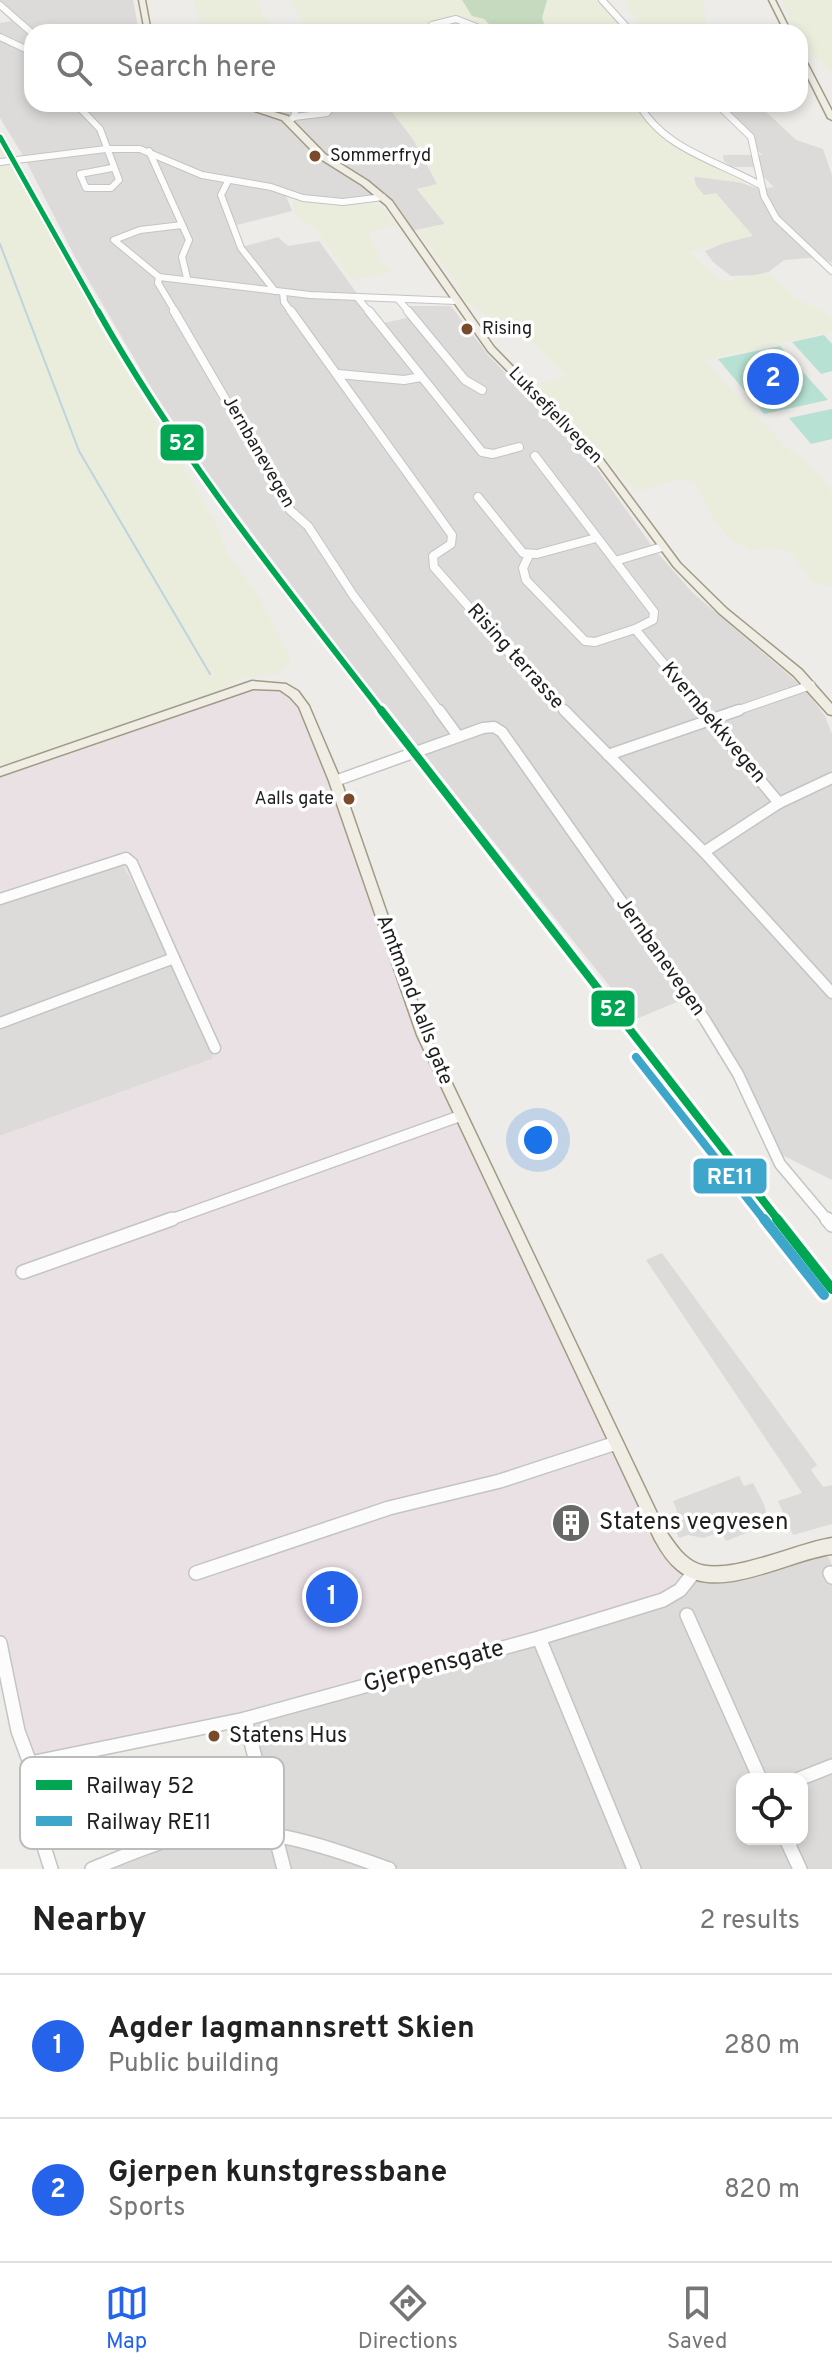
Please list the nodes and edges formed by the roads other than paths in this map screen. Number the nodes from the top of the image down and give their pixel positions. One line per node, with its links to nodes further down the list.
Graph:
1 (142, 0): 5 (main road)
2 (602, 0): 8 (street)
3 (772, 0): 9 (main road)
4 (0, 5): 10 (street)
5 (146, 24)
6 (434, 24): 7 (street)
7 (469, 24)
8 (624, 24)
9 (784, 24)
10 (24, 26)
11 (0, 37): 12 (street)
12 (24, 48)
13 (808, 71): 20 (main road)
14 (87, 112): 22 (street)
15 (266, 112): 21 (main road, Luksefjellvegen)
16 (294, 112): 21 (street)
17 (328, 112): 21 (street)
18 (643, 112): 27 (street)
19 (725, 112): 27 (street)
20 (832, 118)
21 (291, 119): 28 (main road, Luksefjellvegen)
22 (106, 149): 23 (street); 24 (street); 25 (street)
23 (149, 151): 26 (street); 29 (street)
24 (0, 162)
25 (112, 168): 25 (street)
26 (228, 181): 28 (street); 33 (street, Rising terrasse)
27 (760, 185): 30 (street)
28 (383, 197): 36 (main road, Luksefjellvegen)
29 (182, 225): 31 (street); 32 (street)
30 (832, 271)
31 (159, 277): 32 (street); 51 (street, Jernbanevegen)
32 (187, 278): 33 (street)
33 (279, 292): 34 (street); 37 (street, Rising terrasse)
34 (357, 297): 35 (street); 38 (street)
35 (398, 299): 36 (street); 39 (street)
36 (456, 301): 44 (main road, Luksefjellvegen)
37 (338, 374): 38 (street); 52 (street, Rising terrasse)
38 (421, 377): 40 (street)
39 (482, 390)
40 (519, 447)
41 (535, 456): 43 (street)
42 (478, 497): 45 (street)
43 (596, 538): 45 (street); 46 (street)
44 (662, 547): 46 (street); 48 (main road, Luksefjellvegen)
45 (529, 555): 47 (street)
46 (615, 561): 47 (street)
47 (635, 629): 50 (street, Kvernbekkvegen)
48 (811, 685): 49 (main road, Luksefjellvegen); 50 (street)
49 (832, 711)
50 (710, 720): 52 (street); 56 (street, Kvernbekkvegen)
51 (458, 736): 55 (street, Jernbanevegen); 64 (street, Jernbanevegen)
52 (608, 755): 57 (street, Rising terrasse)
53 (0, 772): 55 (main road, Amtmand Aalls gate)
54 (832, 778): 56 (street)
55 (335, 781): 63 (main road, Amtmand Aalls gate)
56 (779, 803): 57 (street, Kvernbekkvegen)
57 (704, 852): 60 (street, Rising terrasse)
58 (0, 899): 59 (street)
59 (174, 958): 61 (street); 62 (street)
60 (832, 993)
61 (0, 1023)
62 (215, 1048)
63 (460, 1116): 65 (street); 66 (main road, Amtmand Aalls gate)
64 (832, 1225)
65 (23, 1272)
66 (616, 1443): 68 (main road, Amtmand Aalls gate); 69 (street)
67 (828, 1546): 68 (main road)
68 (695, 1571): 71 (street, Gjerpensgate)
69 (196, 1573)
70 (687, 1615): 78 (street)
71 (539, 1638): 73 (street, Gjerpensgate); 89 (street)
72 (0, 1643): 74 (street)
73 (245, 1719): 75 (street, Gjerpensgate); 76 (street)
74 (28, 1757)
75 (59, 1757)
76 (255, 1757)
77 (832, 1766): 79 (street)
78 (757, 1773)
79 (808, 1775)
80 (284, 1837): 88 (street)
81 (789, 1845): 90 (street)
82 (45, 1849): 85 (street)
83 (147, 1849): 86 (street)
84 (279, 1849): 87 (street)
85 (51, 1869)
86 (92, 1869)
87 (284, 1869)
88 (389, 1869)
89 (634, 1869)
90 (800, 1869)

